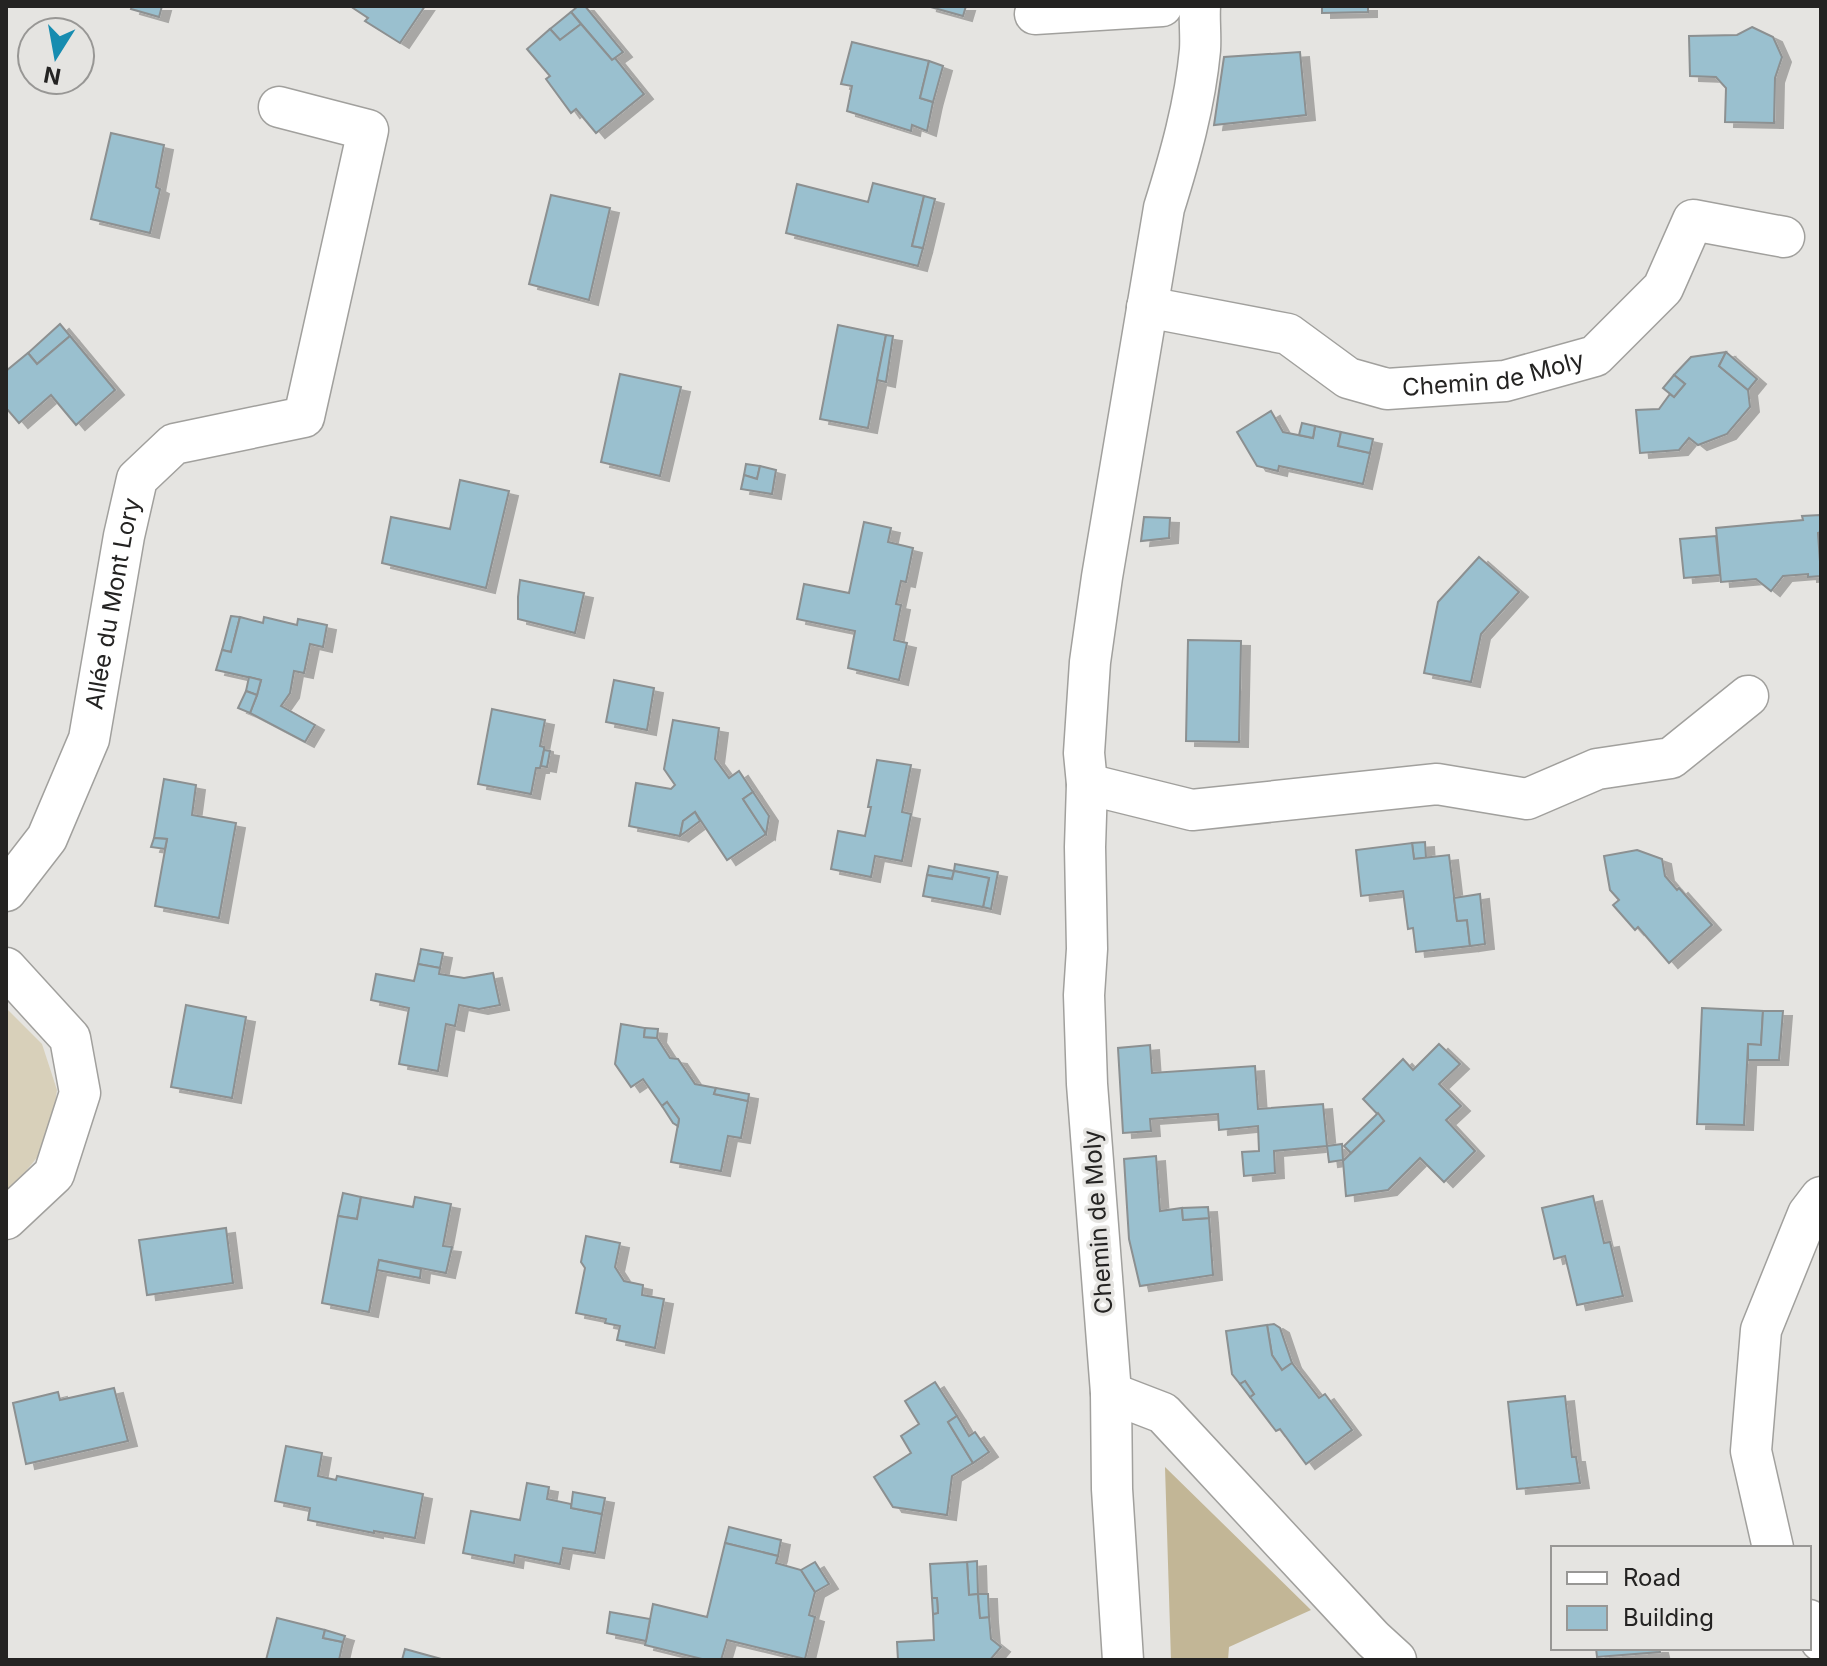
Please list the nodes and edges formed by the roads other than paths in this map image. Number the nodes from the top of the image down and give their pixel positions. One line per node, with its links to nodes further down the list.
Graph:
1 (1182, 7): 2 (street); 5 (street, Chemin de Moly)
2 (1035, 14)
3 (279, 107): 8 (street, Allée du Mont Lory)
4 (1784, 237): 5 (street, Chemin de Moly)
5 (1147, 307): 7 (street, Chemin de Moly)
6 (1748, 696): 7 (street)
7 (1087, 784): 12 (street, Chemin de Moly)
8 (6, 891)
9 (6, 968): 11 (street)
10 (1821, 1197): 13 (street)
11 (6, 1219)
12 (1111, 1393): 16 (street, Chemin de Moly); 17 (street)
13 (1773, 1546)
14 (1811, 1624): 15 (street)
15 (1821, 1641)
16 (1123, 1660)
17 (1396, 1660)

